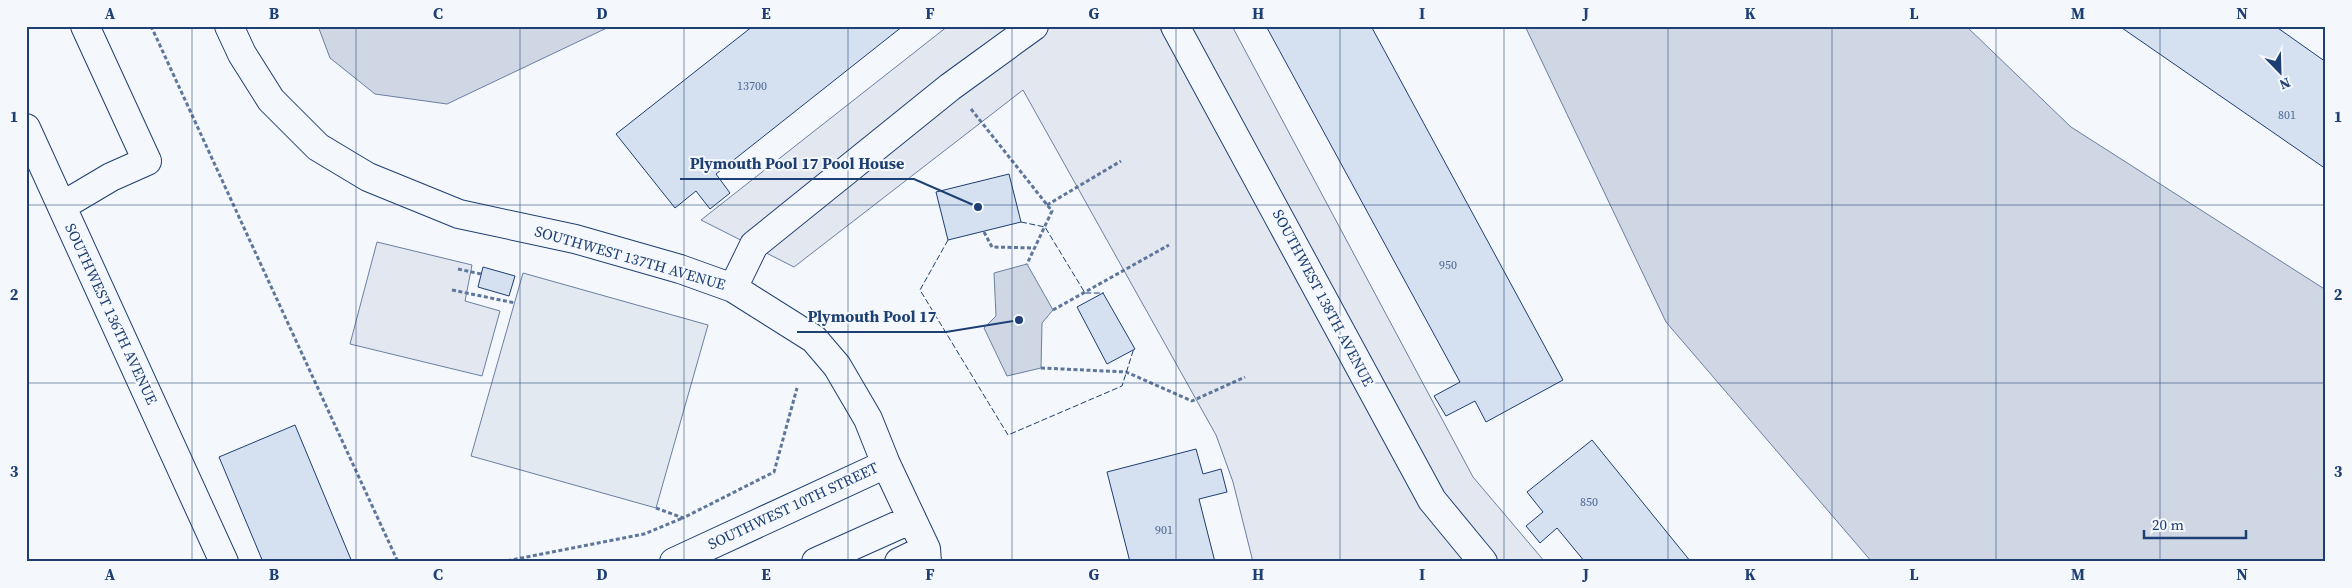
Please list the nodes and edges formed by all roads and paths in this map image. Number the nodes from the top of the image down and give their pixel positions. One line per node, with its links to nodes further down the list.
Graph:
1 (85, 26): 10 (street, SOUTHWEST 136TH AVENUE)
2 (151, 26): 30 (path)
3 (229, 26): 17 (street, SOUTHWEST 137TH AVENUE)
4 (1034, 26): 6 (street)
5 (1175, 26): 35 (street, SOUTHWEST 138TH AVENUE)
6 (950, 87): 9 (path); 17 (street)
7 (26, 128): 10 (street, SOUTHWEST 136TH AVENUE)
8 (1120, 161): 9 (path)
9 (1047, 204): 13 (path)
10 (62, 206): 29 (street, SOUTHWEST 136TH AVENUE)
11 (984, 232): 13 (path)
12 (1169, 245): 20 (path)
13 (1034, 248): 14 (path)
14 (1028, 264)
15 (458, 269): 16 (path)
16 (480, 274)
17 (733, 288): 24 (street, SOUTHWEST 137TH AVENUE)
18 (452, 290): 19 (path)
19 (515, 303)
20 (1053, 310)
21 (1041, 368): 22 (path)
22 (1245, 377)
23 (797, 388): 26 (path)
24 (886, 464): 27 (street, SOUTHWEST 137TH AVENUE); 32 (street, SOUTHWEST 10TH STREET)
25 (656, 508): 26 (path)
26 (683, 518): 31 (path)
27 (912, 518): 28 (street, SOUTHWEST 137TH AVENUE); 33 (street)
28 (927, 556): 34 (street)
29 (224, 562)
30 (398, 562)
31 (501, 562)
32 (674, 562)
33 (816, 562)
34 (899, 562)
35 (1483, 562)

